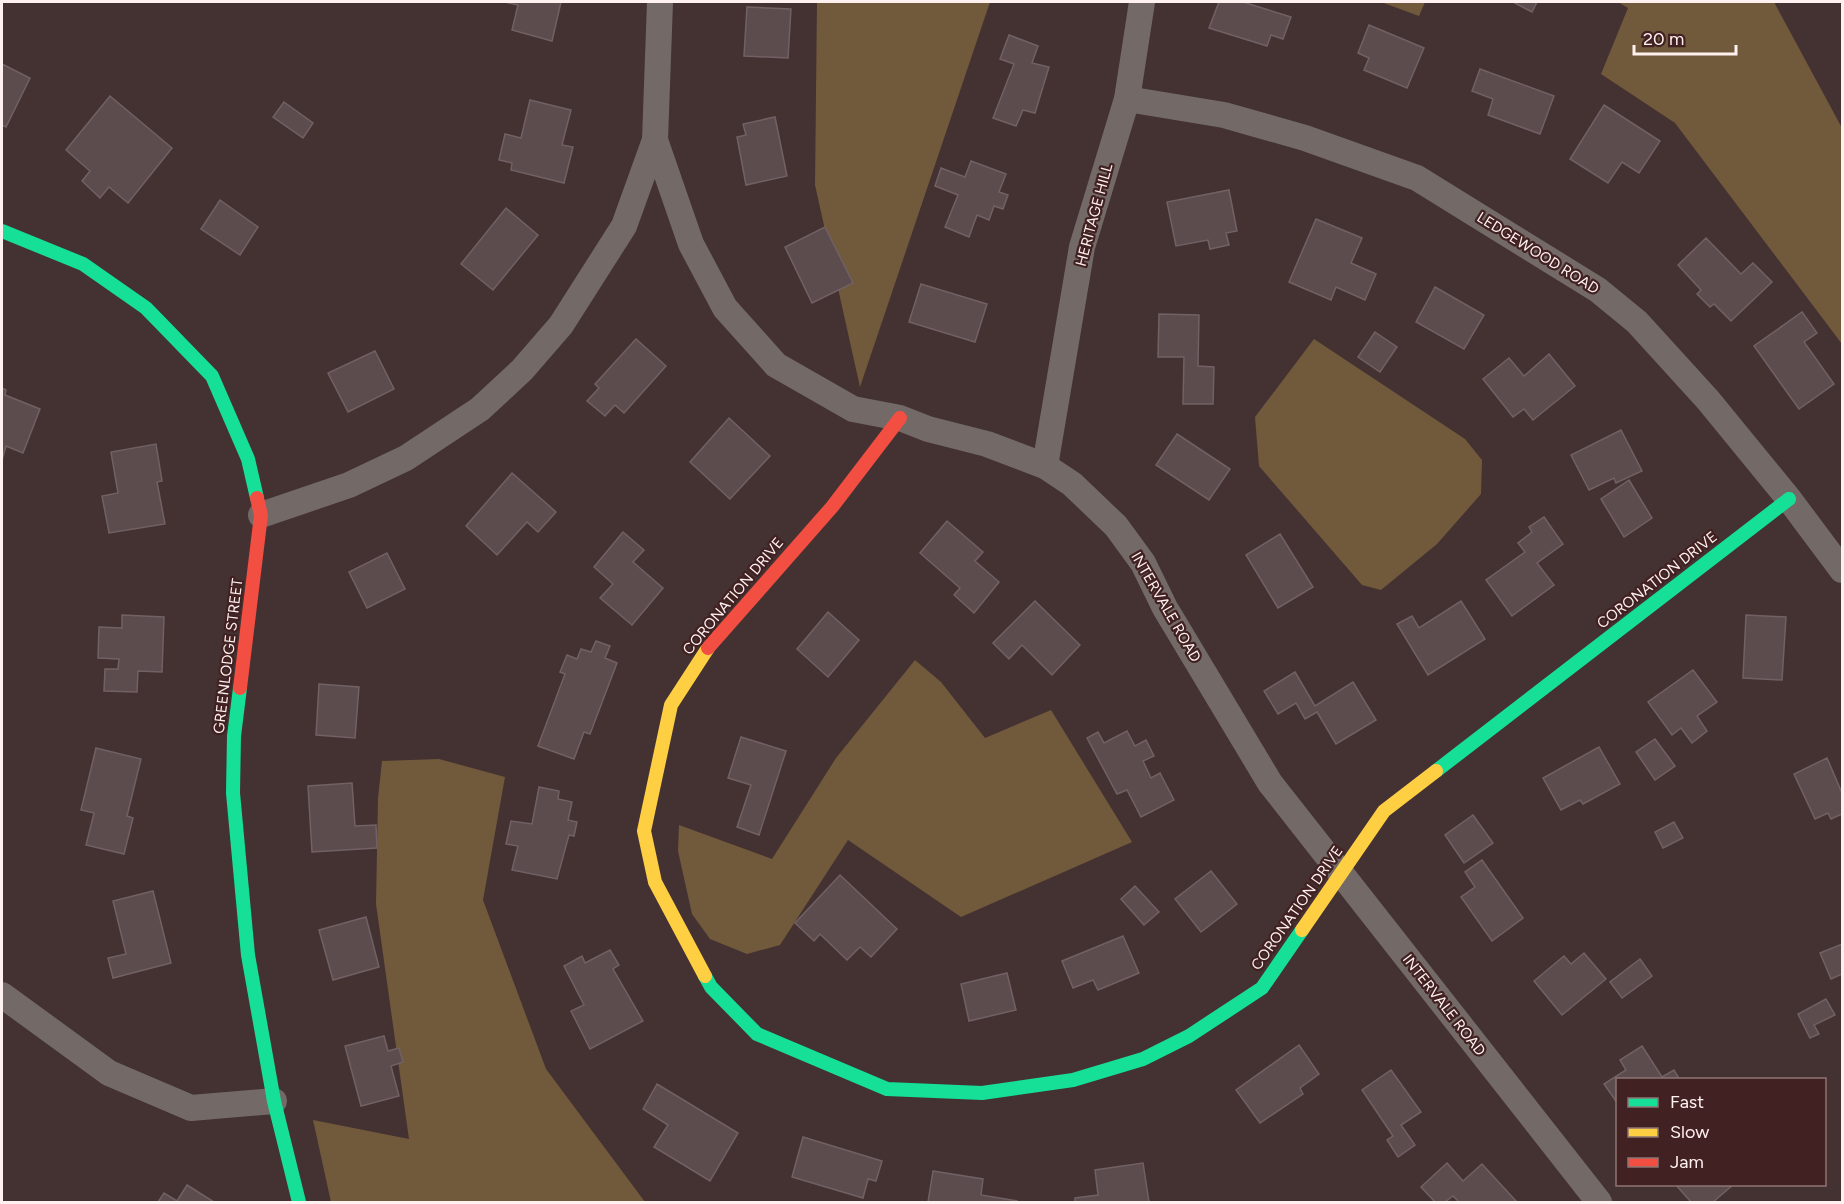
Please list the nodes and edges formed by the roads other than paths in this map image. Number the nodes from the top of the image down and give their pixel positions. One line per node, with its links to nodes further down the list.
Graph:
1 (660, 2): 4 (street)
2 (1142, 2): 3 (street, HERITAGE HILL)
3 (1127, 99): 7 (street, HERITAGE HILL); 8 (street, LEDGEWOOD ROAD)
4 (655, 140): 6 (street, INTERVALE ROAD); 9 (street)
5 (2, 231): 9 (street, GREENLODGE STREET)
6 (900, 418): 7 (street, INTERVALE ROAD); 11 (street, CORONATION DRIVE)
7 (1045, 466): 11 (street, INTERVALE ROAD)
8 (1789, 499): 10 (street, LEDGEWOOD ROAD); 11 (street, CORONATION DRIVE)
9 (261, 515): 13 (street, GREENLODGE STREET)
10 (1842, 570)
11 (1341, 874): 15 (street, INTERVALE ROAD)
12 (2, 995): 13 (street)
13 (274, 1101): 14 (street, GREENLODGE STREET)
14 (299, 1203)
15 (1599, 1203)

